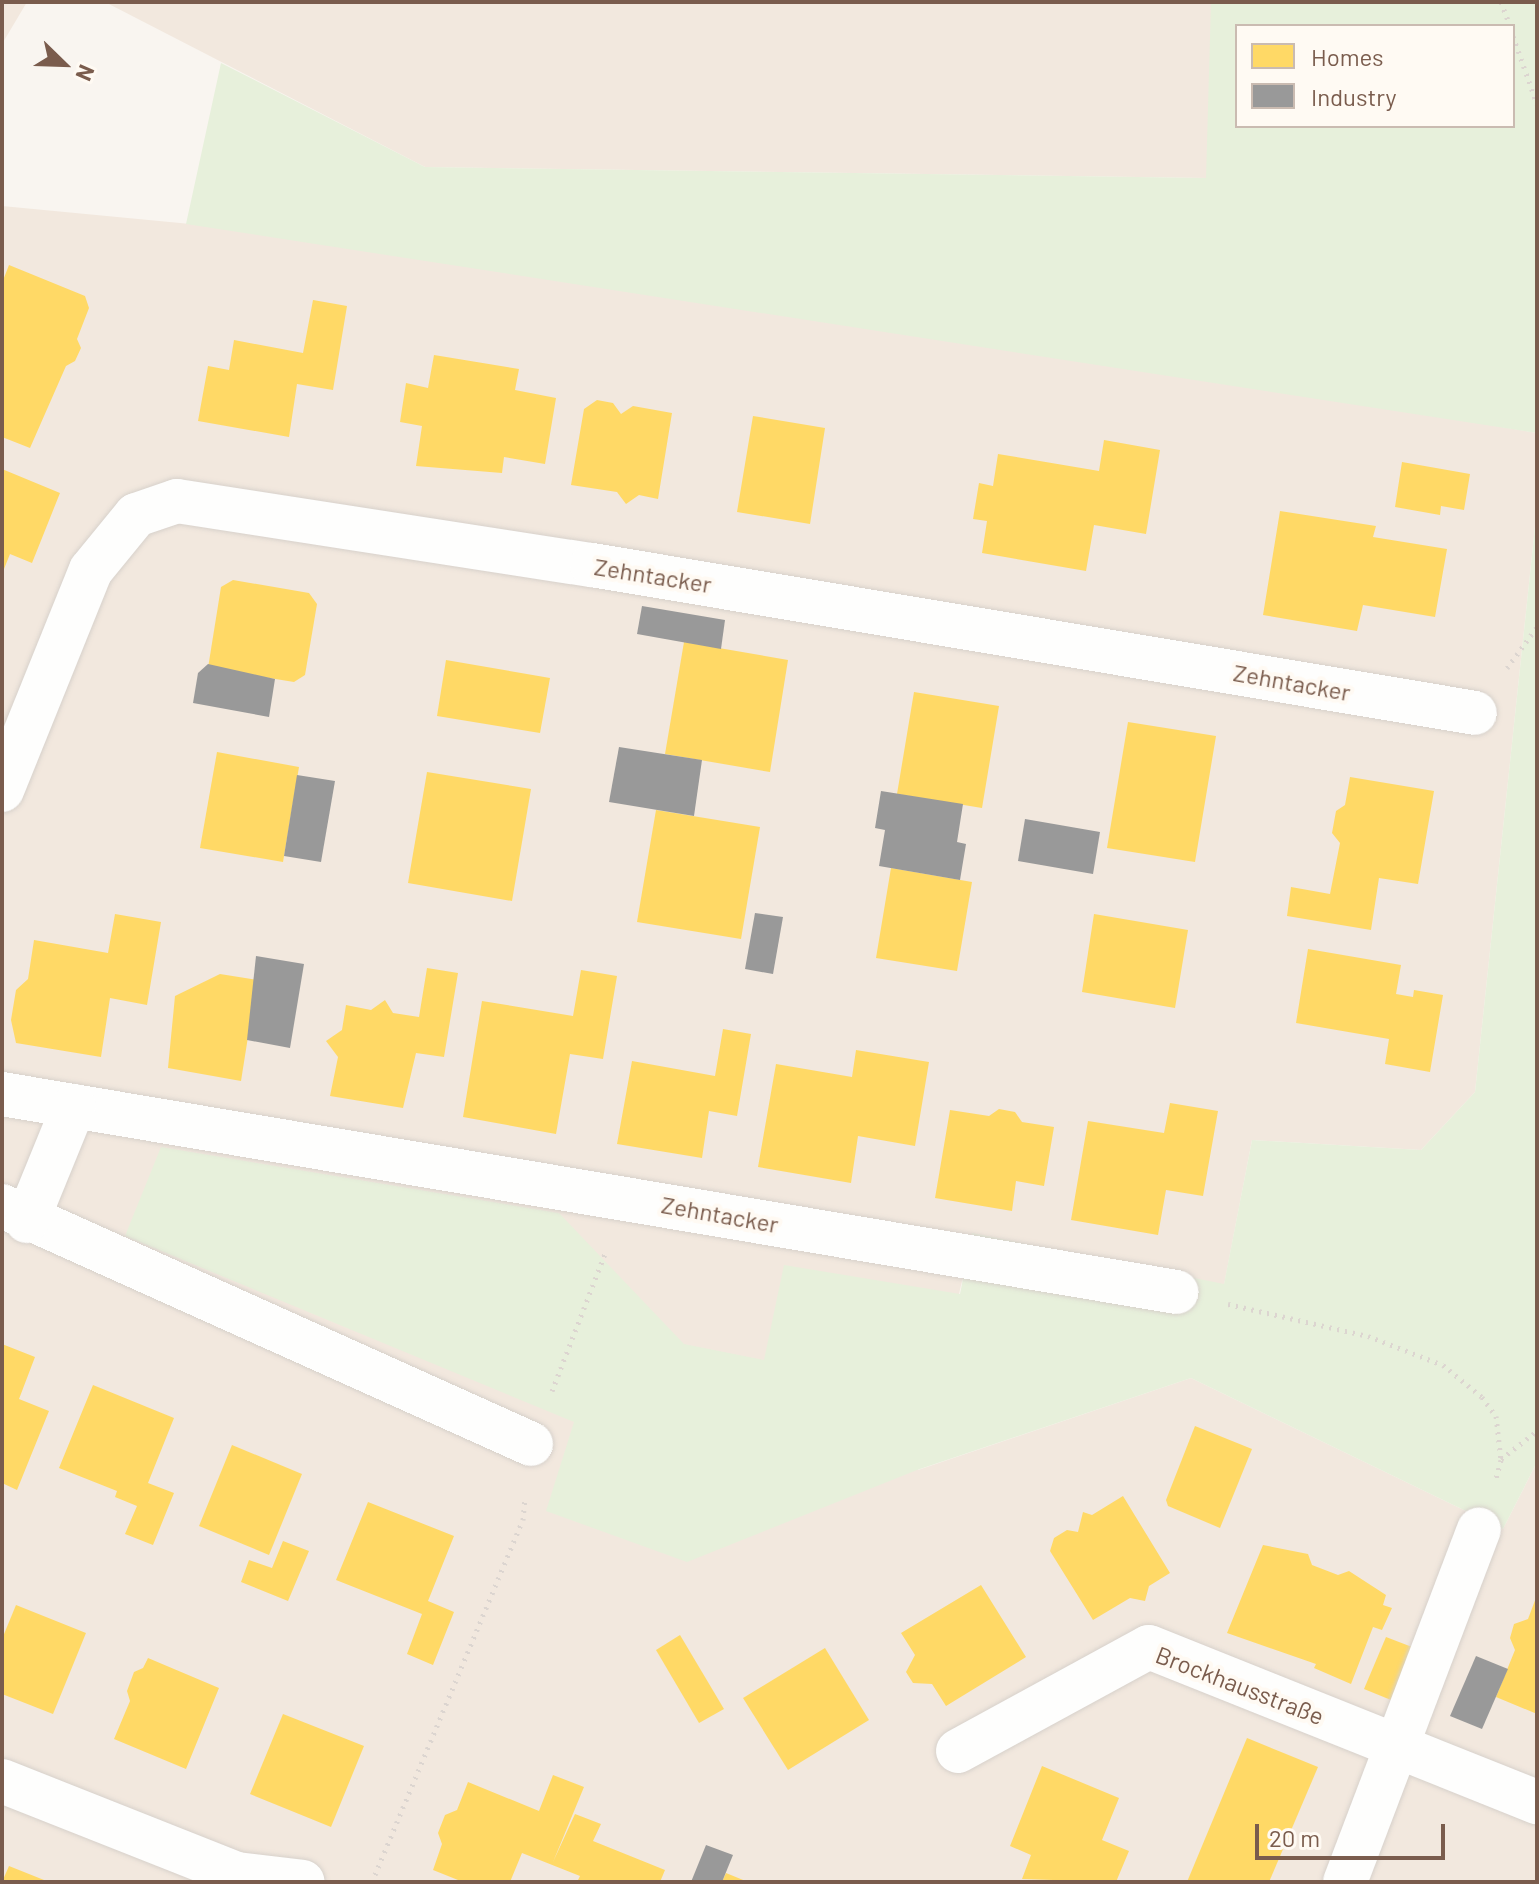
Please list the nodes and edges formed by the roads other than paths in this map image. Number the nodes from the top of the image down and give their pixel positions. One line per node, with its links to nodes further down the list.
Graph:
1 (1475, 713): 2 (street, Zehntacker)
2 (2, 790)
3 (2, 1094): 4 (street, Zehntacker)
4 (74, 1106): 5 (street); 6 (street, Zehntacker)
5 (14, 1214): 7 (street)
6 (1176, 1292)
7 (531, 1444)
8 (1479, 1530): 9 (street)
9 (1399, 1747): 10 (street, Brockhausstraße); 12 (street, Brockhausstraße); 14 (street)
10 (958, 1751)
11 (2, 1781): 13 (street)
12 (1537, 1802)
13 (303, 1882)
14 (1345, 1882)

